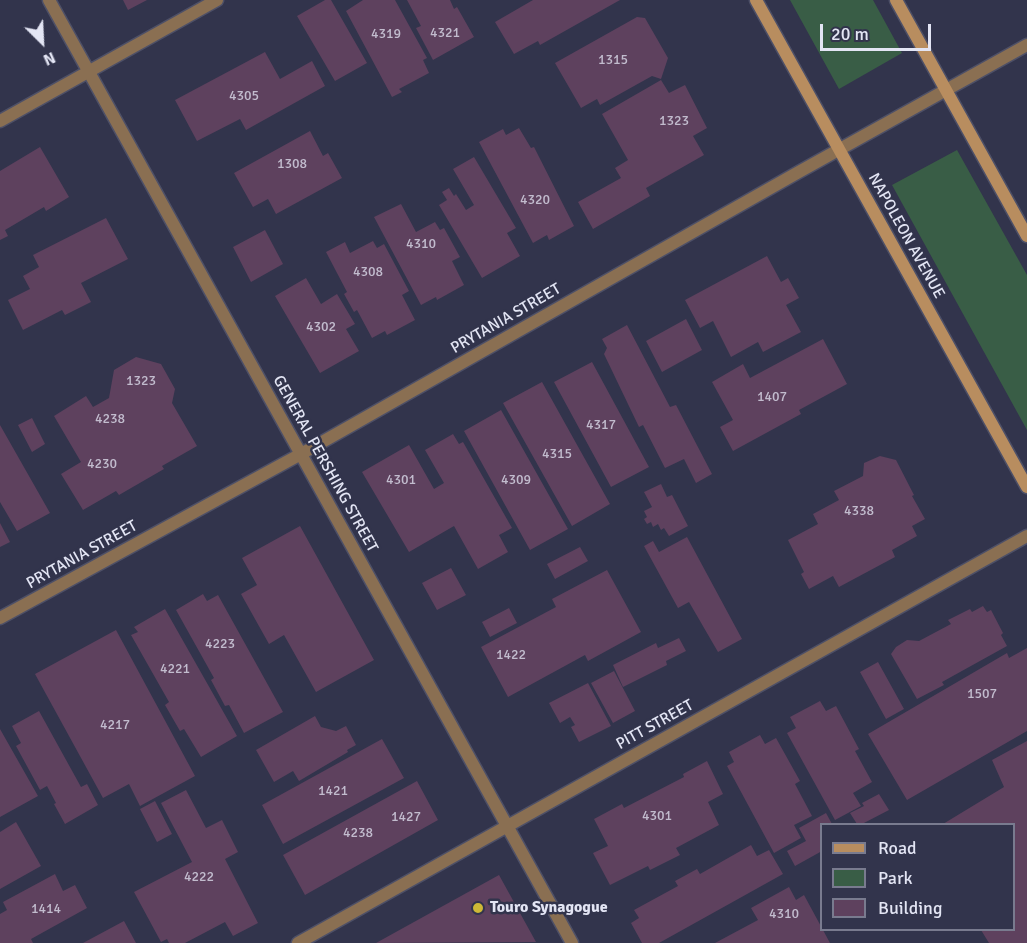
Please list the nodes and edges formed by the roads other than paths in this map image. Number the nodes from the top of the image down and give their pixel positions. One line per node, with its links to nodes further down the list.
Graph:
1 (49, 0): 6 (street, GENERAL PERSHING STREET)
2 (217, 0): 6 (street)
3 (756, 0): 9 (street, NAPOLEON AVENUE)
4 (896, 0): 7 (street)
5 (1027, 45): 7 (street, PRYTANIA STREET)
6 (88, 71): 8 (street); 11 (street, GENERAL PERSHING STREET)
7 (946, 90): 9 (street, PRYTANIA STREET); 10 (street)
8 (0, 120)
9 (839, 150): 11 (street, PRYTANIA STREET); 12 (street, NAPOLEON AVENUE)
10 (1027, 236)
11 (301, 454): 14 (street, PRYTANIA STREET); 15 (street, GENERAL PERSHING STREET)
12 (1027, 487)
13 (1027, 536): 15 (street, PITT STREET)
14 (0, 618)
15 (507, 826): 16 (street, PITT STREET); 17 (street, GENERAL PERSHING STREET)
16 (298, 943)
17 (572, 943)

